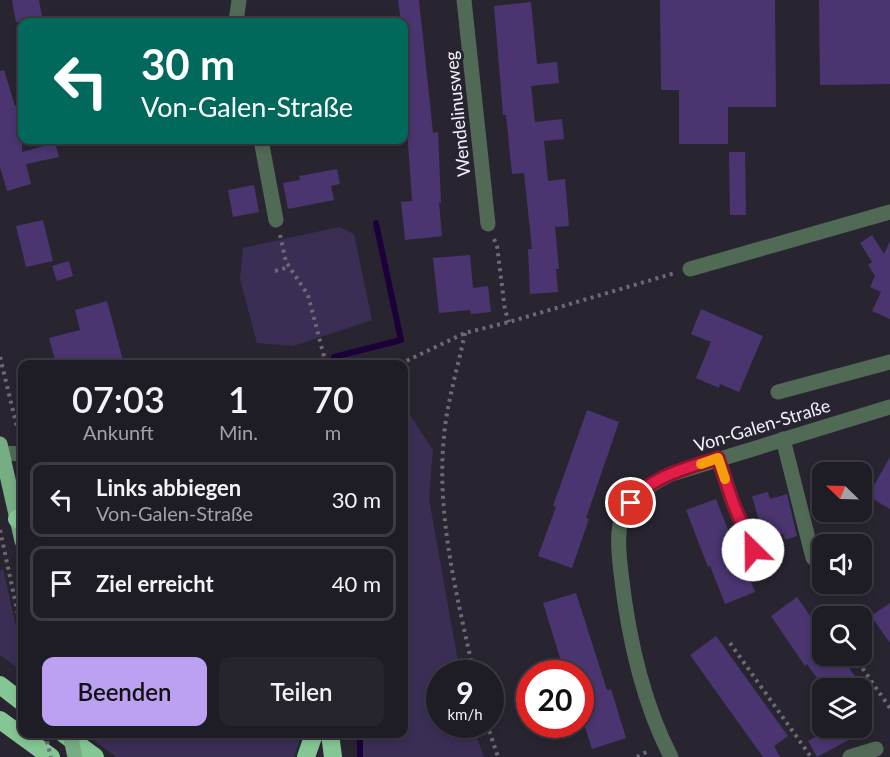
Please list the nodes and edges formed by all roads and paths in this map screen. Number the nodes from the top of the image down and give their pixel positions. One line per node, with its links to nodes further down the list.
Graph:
1 (239, 0): 3 (street)
2 (464, 0): 7 (street, Wendelinusweg)
3 (237, 18)
4 (262, 144): 6 (street)
5 (890, 212): 9 (street)
6 (276, 220): 8 (path)
7 (488, 224): 11 (path)
8 (289, 267): 10 (path); 14 (path)
9 (690, 269): 11 (path)
10 (275, 271)
11 (508, 322): 12 (path)
12 (465, 333): 15 (path); 30 (path)
13 (0, 357): 19 (path)
14 (325, 360)
15 (408, 360)
16 (890, 362): 17 (street)
17 (778, 392)
18 (890, 407): 20 (street, Von-Galen-Straße)
19 (18, 430)
20 (783, 439): 23 (street, Von-Galen-Straße); 27 (street)
21 (1, 449): 22 (street); 24 (main road)
22 (18, 453)
23 (718, 458): 26 (street); 53 (street, Von-Galen-Straße)
24 (18, 512)
25 (0, 530): 28 (path)
26 (753, 550)
27 (812, 554)
28 (18, 611)
29 (730, 643): 54 (path)
30 (471, 660)
31 (861, 666): 34 (path)
32 (0, 685): 33 (highway)
33 (18, 699)
34 (890, 708)
35 (0, 720): 36 (highway)
36 (18, 733)
37 (25, 738): 46 (highway)
38 (46, 738): 46 (path, bridge)
39 (69, 738): 48 (highway)
40 (71, 738): 47 (main road, bridge)
41 (313, 738): 49 (highway)
42 (331, 738): 50 (highway)
43 (492, 738): 51 (path)
44 (876, 749): 55 (street)
45 (651, 750): 52 (path)
46 (51, 757)
47 (75, 757)
48 (95, 757)
49 (306, 757)
50 (333, 757)
51 (498, 757)
52 (637, 757)
53 (671, 757)
54 (811, 757)
55 (850, 757)

